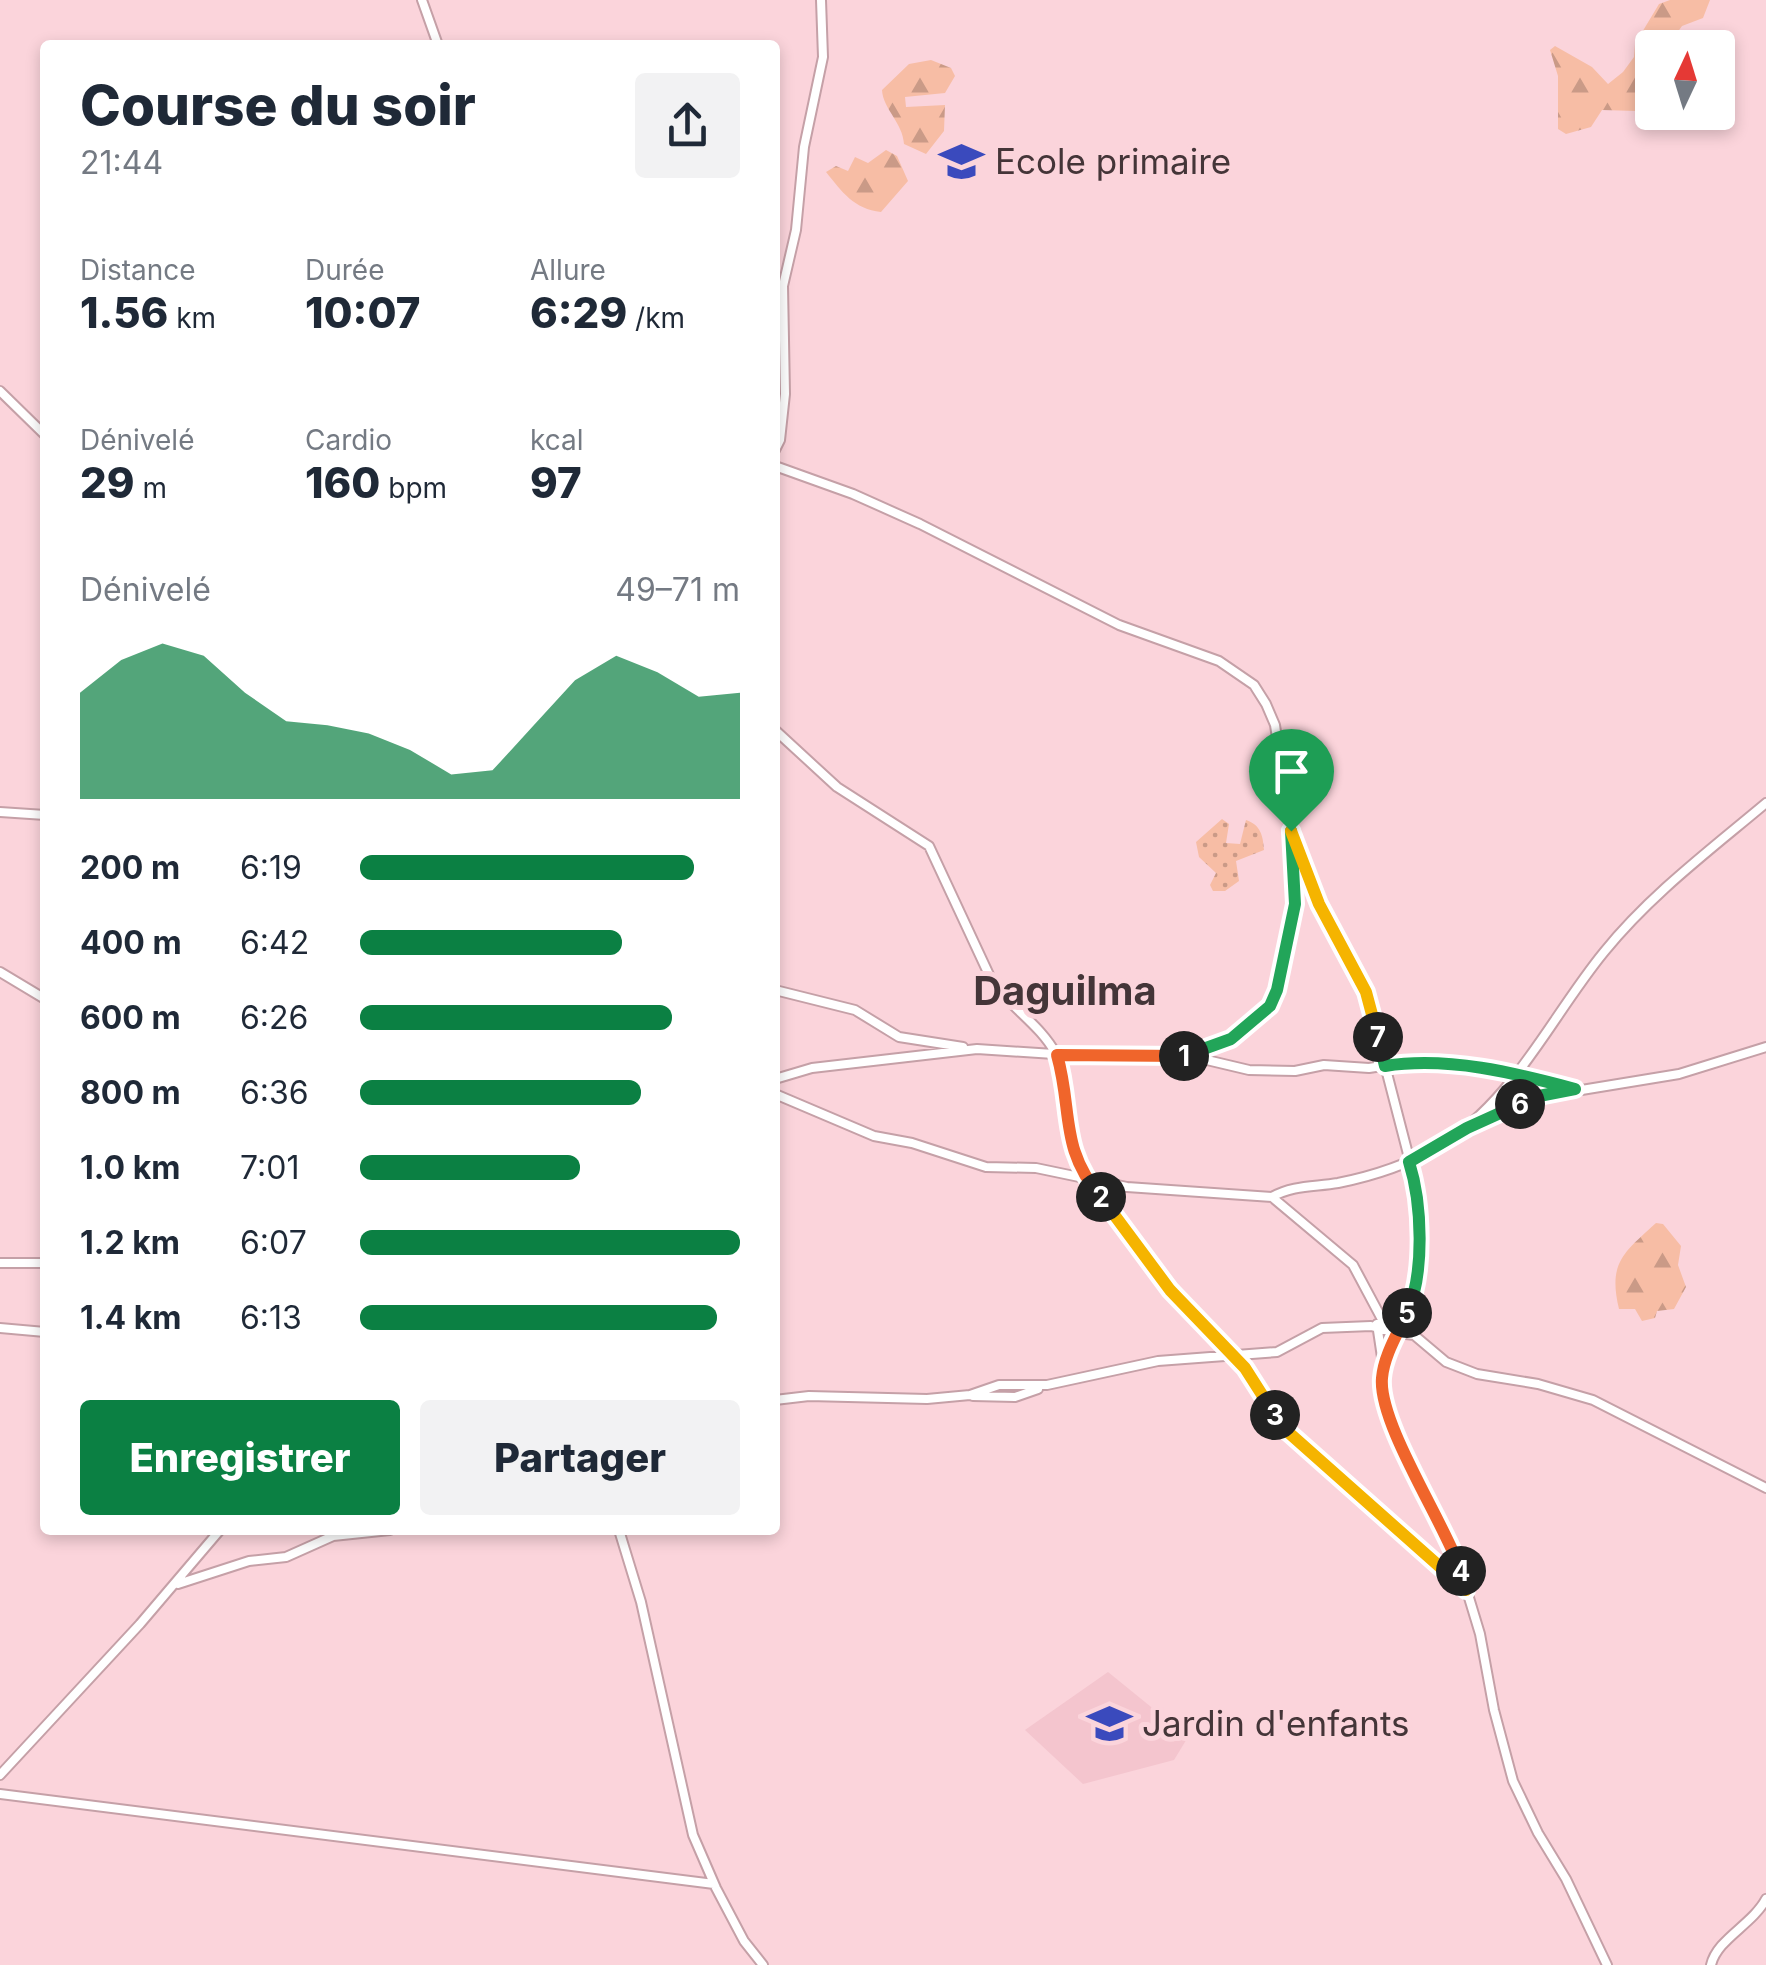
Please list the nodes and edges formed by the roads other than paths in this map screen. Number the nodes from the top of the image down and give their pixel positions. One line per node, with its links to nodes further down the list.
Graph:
1 (422, 0): 3 (street)
2 (821, 0): 6 (street)
3 (436, 40)
4 (0, 391): 5 (street)
5 (40, 430)
6 (780, 440)
7 (780, 468): 12 (street)
8 (780, 735): 18 (street)
9 (1766, 803): 21 (street)
10 (0, 812): 11 (street)
11 (40, 815)
12 (1291, 831): 19 (street); 20 (street)
13 (0, 972): 15 (street)
14 (780, 991): 17 (street)
15 (40, 996)
16 (1766, 1047): 23 (street)
17 (977, 1049): 18 (street); 22 (street)
18 (1057, 1055): 19 (street); 27 (street)
19 (1190, 1056): 20 (street)
20 (1385, 1066): 21 (street); 26 (street)
21 (1516, 1073): 23 (street); 25 (street)
22 (780, 1078)
23 (1575, 1089): 25 (street)
24 (780, 1096): 27 (street)
25 (1467, 1128): 26 (street)
26 (1409, 1162): 28 (street); 35 (street)
27 (1083, 1176): 28 (street); 36 (street)
28 (1272, 1196): 31 (street)
29 (0, 1263): 30 (street)
30 (40, 1263)
31 (1373, 1305): 33 (street); 35 (street)
32 (0, 1328): 34 (street)
33 (1378, 1328): 35 (street); 36 (street); 37 (street)
34 (40, 1332)
35 (1398, 1333): 37 (street); 39 (street)
36 (1235, 1356): 38 (street); 44 (street)
37 (1384, 1372): 44 (street)
38 (780, 1399)
39 (1766, 1488)
40 (216, 1535): 43 (street)
41 (342, 1535): 43 (street)
42 (621, 1535): 47 (street)
43 (174, 1585): 45 (street)
44 (1466, 1590): 50 (street)
45 (0, 1775)
46 (0, 1794): 47 (street)
47 (714, 1884): 49 (street)
48 (1766, 1899): 51 (street)
49 (763, 1965)
50 (1607, 1965)
51 (1711, 1965)

